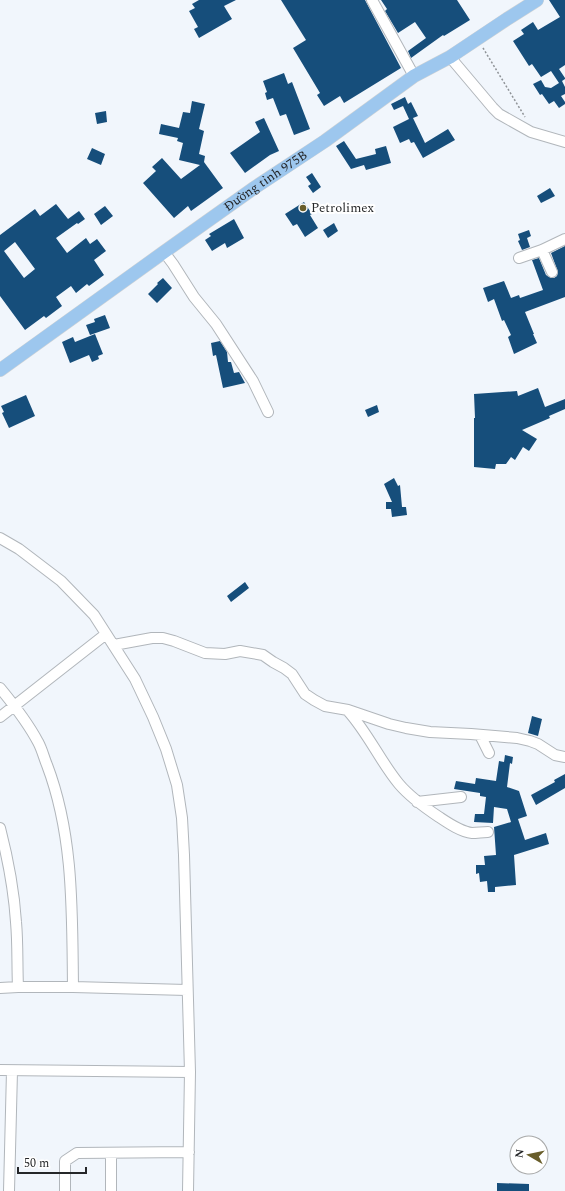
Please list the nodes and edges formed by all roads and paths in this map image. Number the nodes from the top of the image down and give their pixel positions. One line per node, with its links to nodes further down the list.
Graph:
1 (372, 0): 5 (street)
2 (537, 0): 3 (main road, Đường tỉnh 975B)
3 (477, 38): 4 (main road, Đường tỉnh 975B); 6 (path)
4 (450, 57): 5 (main road, Đường tỉnh 975B); 6 (street)
5 (414, 76): 10 (main road, Đường tỉnh 975B)
6 (531, 132): 7 (street)
7 (565, 142)
8 (565, 239): 9 (street)
9 (542, 250): 11 (street); 12 (street)
10 (164, 252): 13 (main road, Đường tỉnh 975B); 14 (street)
11 (519, 258)
12 (552, 272)
13 (0, 370)
14 (268, 412)
15 (0, 538): 16 (street)
16 (106, 634): 17 (street); 19 (street)
17 (114, 645): 20 (street); 32 (street)
18 (0, 688): 19 (street)
19 (15, 706): 21 (street); 30 (street)
20 (348, 710): 22 (street); 26 (street)
21 (0, 717)
22 (480, 735): 23 (street); 24 (street)
23 (489, 753)
24 (565, 757)
25 (461, 797): 26 (street)
26 (417, 802): 28 (street)
27 (0, 828): 29 (street)
28 (488, 832)
29 (18, 987): 30 (street); 31 (street)
30 (73, 987): 32 (street)
31 (0, 988)
32 (187, 990): 35 (street)
33 (0, 1070): 34 (street)
34 (12, 1070): 35 (street); 38 (street)
35 (190, 1072): 36 (street)
36 (189, 1152): 37 (street); 41 (street)
37 (111, 1153): 39 (street); 40 (street)
38 (9, 1191)
39 (65, 1191)
40 (111, 1191)
41 (188, 1191)

